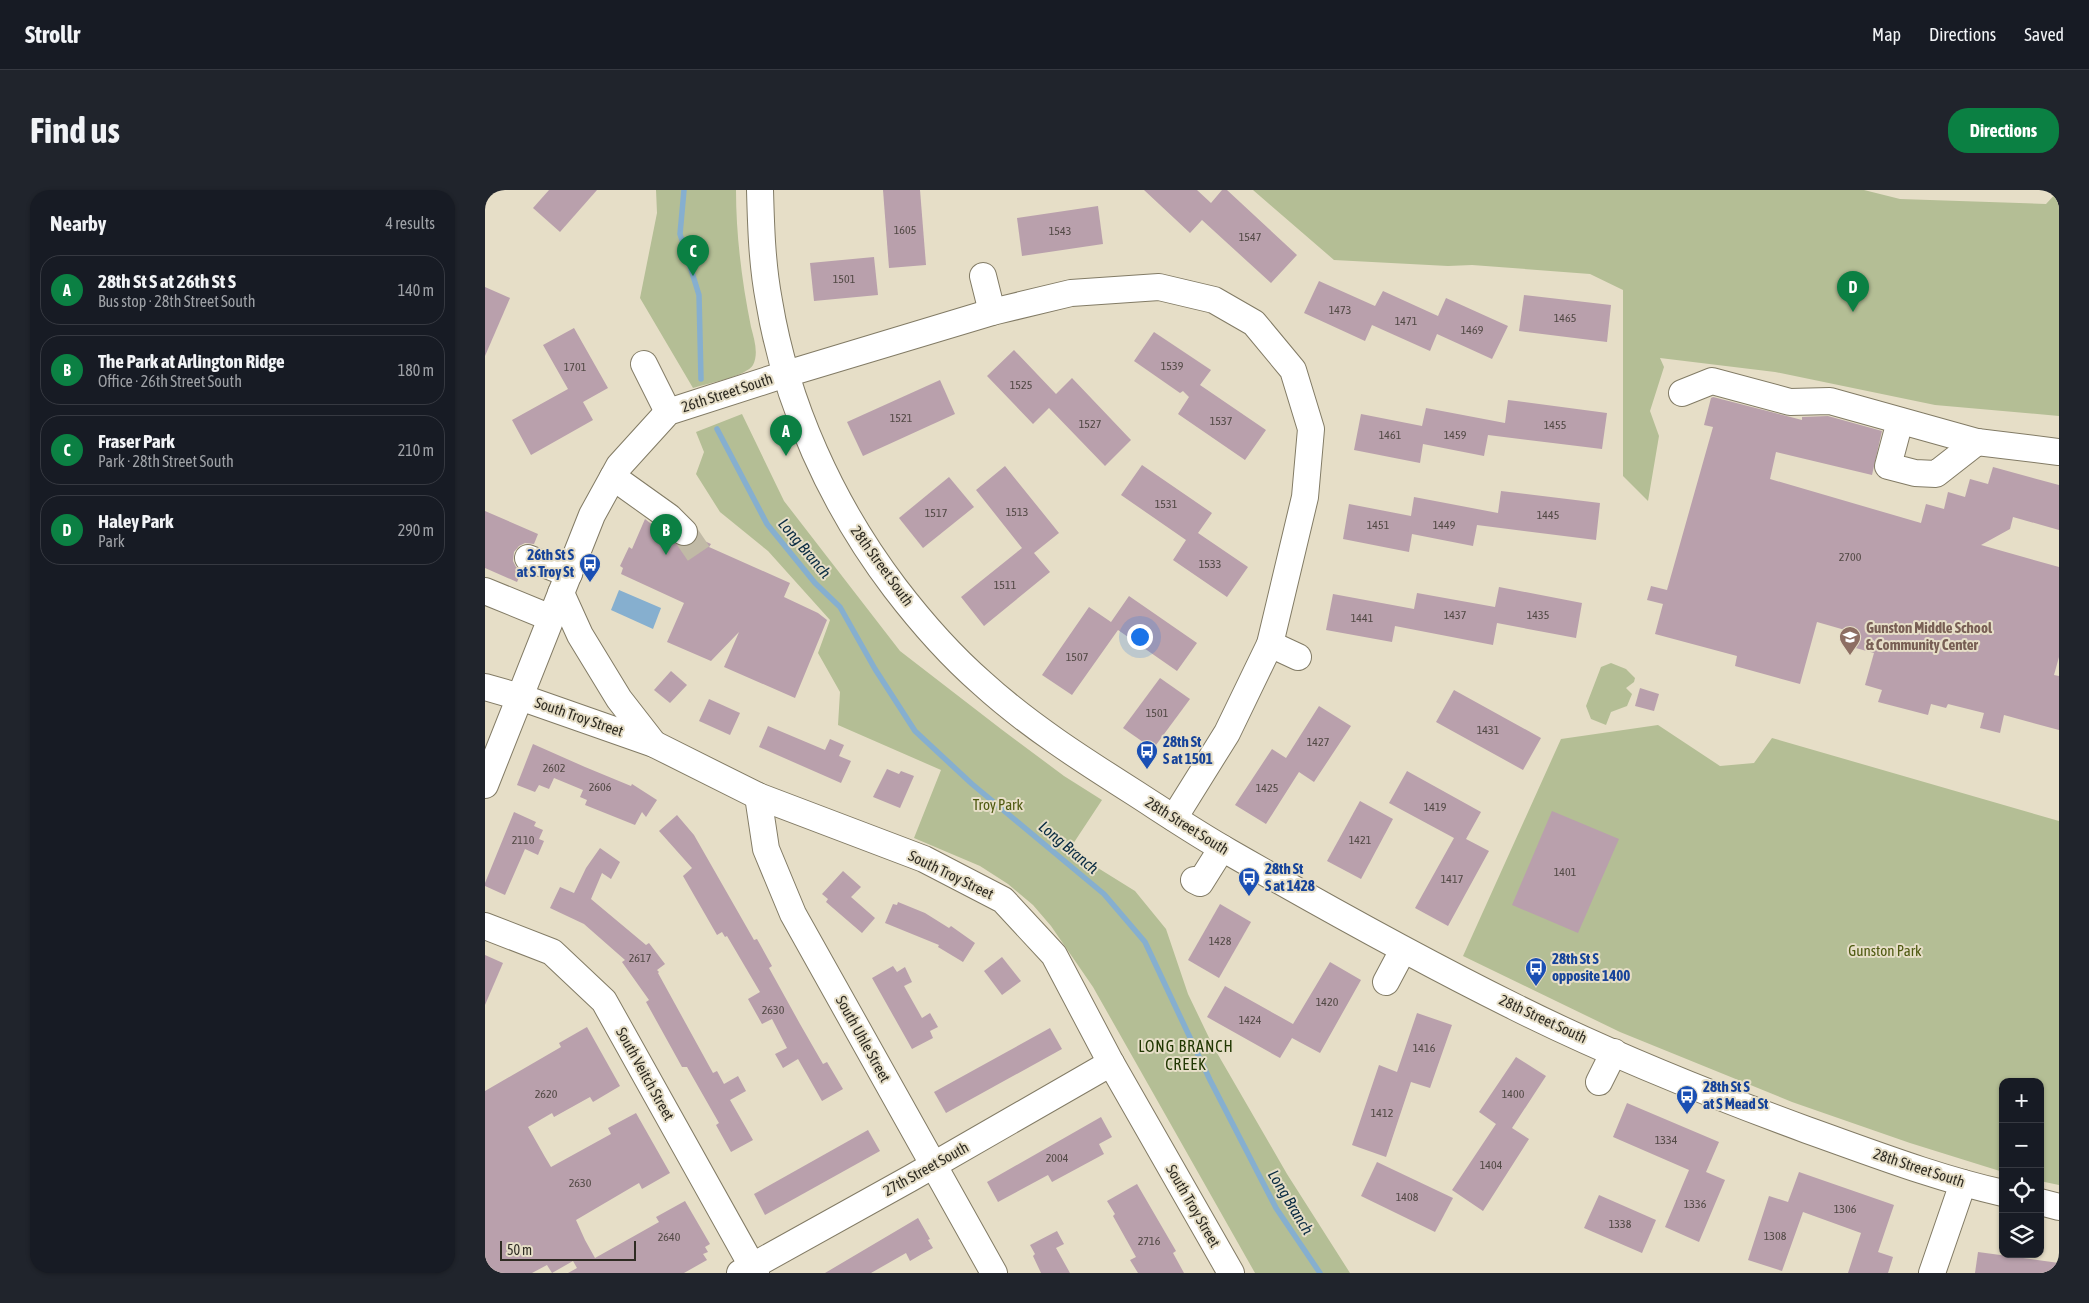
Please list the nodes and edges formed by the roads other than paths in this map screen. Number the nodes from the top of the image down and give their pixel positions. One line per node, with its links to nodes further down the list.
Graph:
1 (760, 190): 5 (street, 28th Street South)
2 (983, 276): 3 (street)
3 (991, 312): 5 (street, 26th Street South); 17 (street, 26th Street South)
4 (644, 364): 7 (street)
5 (786, 374): 7 (street, 26th Street South); 24 (street, 28th Street South)
6 (1682, 393): 8 (street)
7 (668, 412): 11 (street, 26th Street South)
8 (1900, 421): 9 (street); 9 (street)
9 (1977, 442): 10 (street)
10 (2059, 452)
11 (613, 477): 12 (street); 14 (street, 26th Street South)
12 (684, 532)
13 (528, 558): 14 (street)
14 (565, 583): 16 (street, 26th Street South); 21 (street)
15 (485, 591): 16 (street)
16 (551, 618): 20 (street, 26th Street South)
17 (1270, 644): 18 (street); 24 (street, 26th Street South)
18 (1298, 657)
19 (485, 687): 20 (street, South Troy Street)
20 (521, 697): 21 (street, South Troy Street); 22 (street, 26th Street South)
21 (654, 744): 23 (street, South Troy Street)
22 (485, 785)
23 (758, 796): 31 (street, South Troy Street); 33 (street, South Uhle Street)
24 (1174, 818): 25 (street, 28th Street South)
25 (1222, 848): 26 (street); 28 (street, 28th Street South)
26 (1194, 880)
27 (485, 926): 38 (street, South Veitch Street)
28 (1403, 950): 29 (street); 30 (street, 28th Street South)
29 (1386, 982)
30 (1614, 1052): 32 (street); 34 (street, 28th Street South)
31 (1111, 1063): 33 (street, 27th Street South); 40 (street, South Troy Street)
32 (1599, 1082)
33 (933, 1166): 38 (street, 27th Street South); 39 (street, South Uhle Street)
34 (1963, 1183): 35 (street, 28th Street South); 41 (street)
35 (1999, 1193)
36 (2044, 1203): 37 (street)
37 (2059, 1207)
38 (749, 1271)
39 (993, 1273)
40 (1231, 1273)
41 (1932, 1273)

